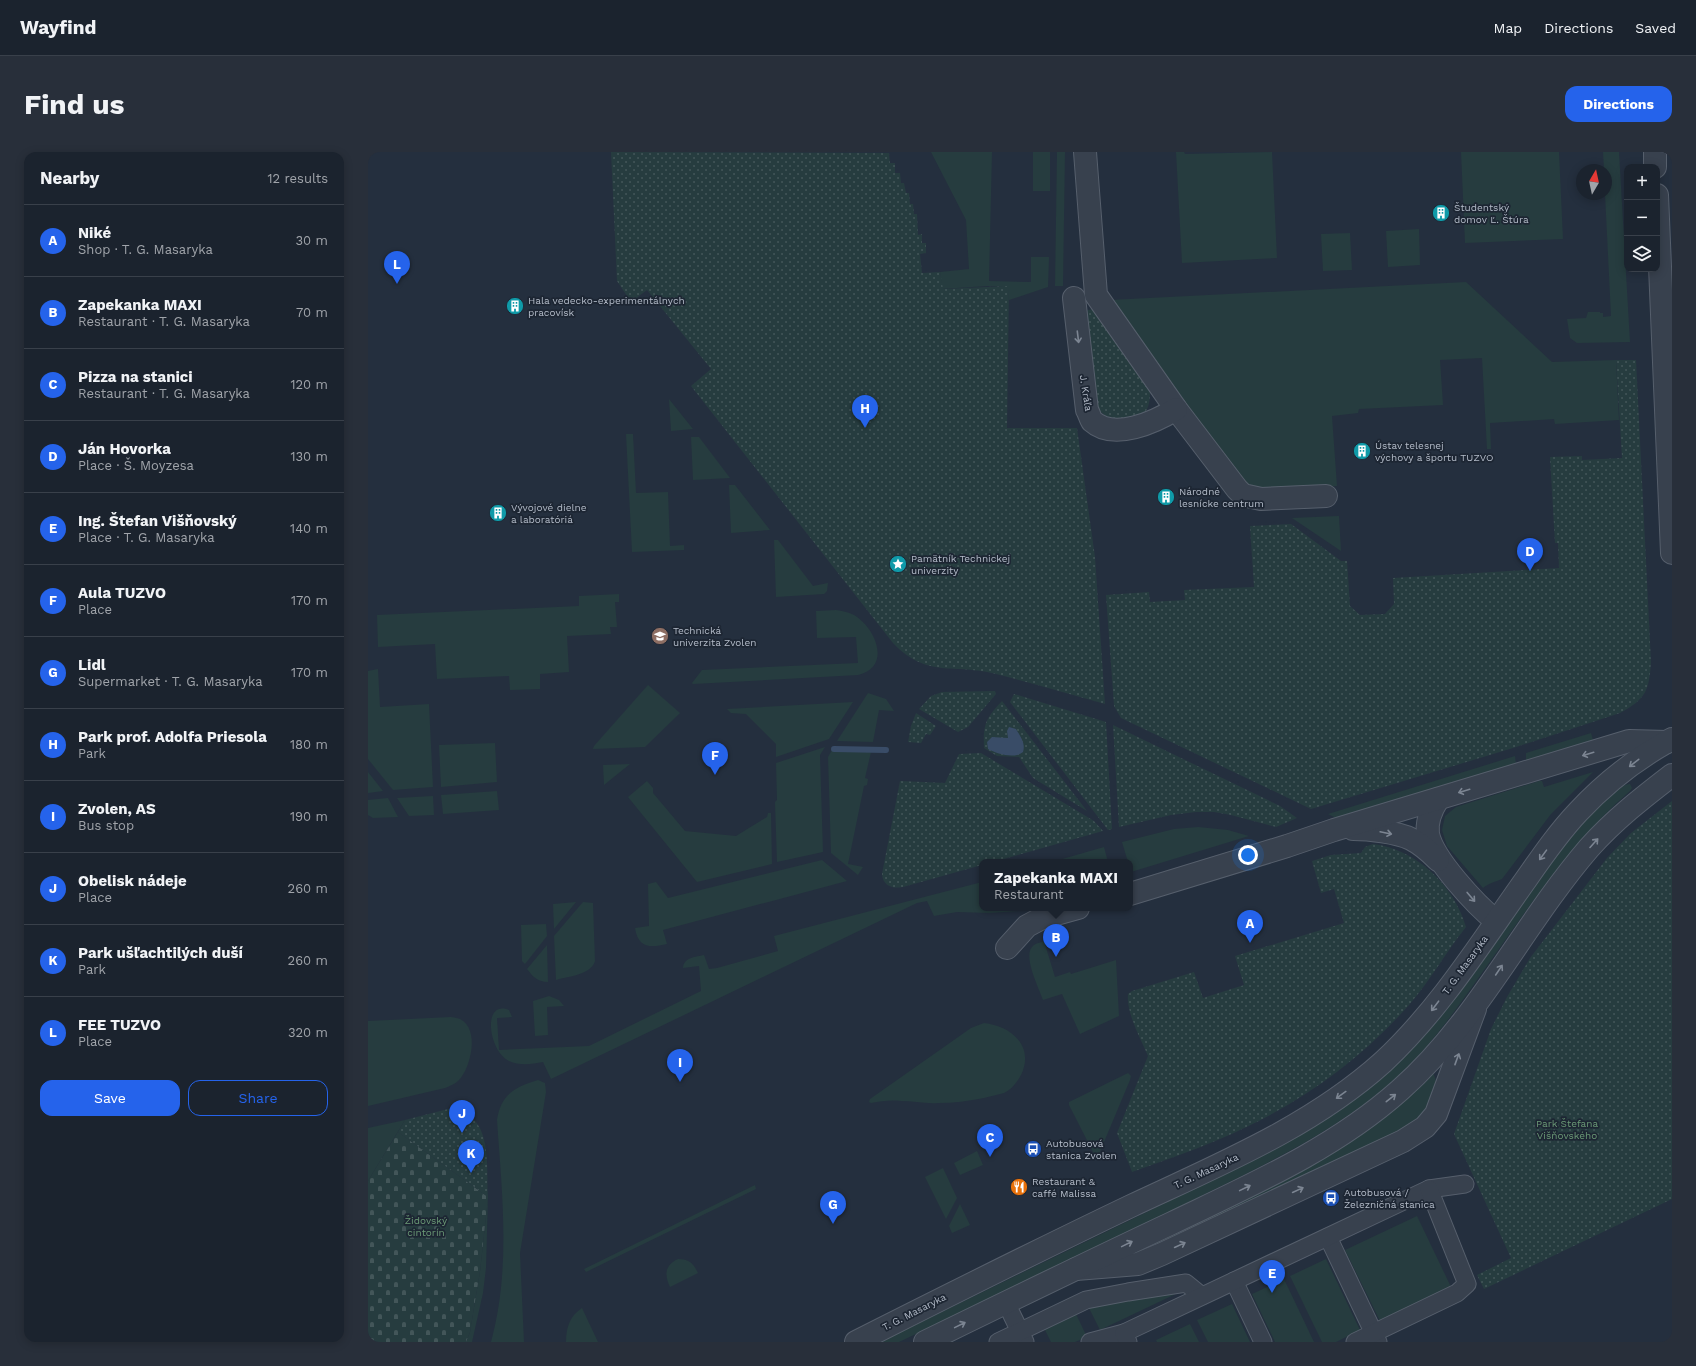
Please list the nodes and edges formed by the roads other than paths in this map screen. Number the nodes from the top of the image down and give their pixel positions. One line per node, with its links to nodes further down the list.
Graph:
1 (1085, 152): 5 (street)
2 (1655, 152): 3 (street)
3 (1656, 164)
4 (1657, 200): 6 (street)
5 (1096, 295): 7 (street); 7 (street, J. Kráľa, one-way to 7)
6 (1668, 348): 9 (street)
7 (1176, 409): 8 (street)
8 (1326, 496)
9 (1672, 553)
10 (1670, 740): 12 (street, T. G. Masaryka, one-way to 12); 17 (street, T. G. Masaryka, one-way to 17)
11 (1672, 776): 19 (street, one-way to 11)
12 (1438, 799): 13 (street, T. G. Masaryka); 14 (street, T. G. Masaryka)
13 (1334, 830): 14 (street, T. G. Masaryka, one-way to 14); 15 (street, T. G. Masaryka)
14 (1450, 870): 17 (street, T. G. Masaryka, one-way to 17)
15 (1133, 893)
16 (1067, 911): 18 (street)
17 (1496, 921): 30 (street, T. G. Masaryka, one-way to 30)
18 (1007, 948)
19 (1477, 1002): 23 (street, one-way to 19); 23 (street, one-way to 19)
20 (1465, 1184): 21 (street)
21 (1429, 1189): 22 (street); 29 (street)
22 (1328, 1237): 24 (street); 29 (street)
23 (1075, 1269): 31 (street, one-way to 23)
24 (1234, 1281): 25 (street); 34 (street)
25 (1202, 1296): 27 (street); 28 (street)
26 (1011, 1313): 27 (street)
27 (1022, 1337): 32 (street)
28 (1126, 1338): 33 (street)
29 (1375, 1338): 35 (street)
30 (856, 1342)
31 (925, 1342)
32 (998, 1342)
33 (1090, 1342)
34 (1263, 1342)
35 (1355, 1342)

